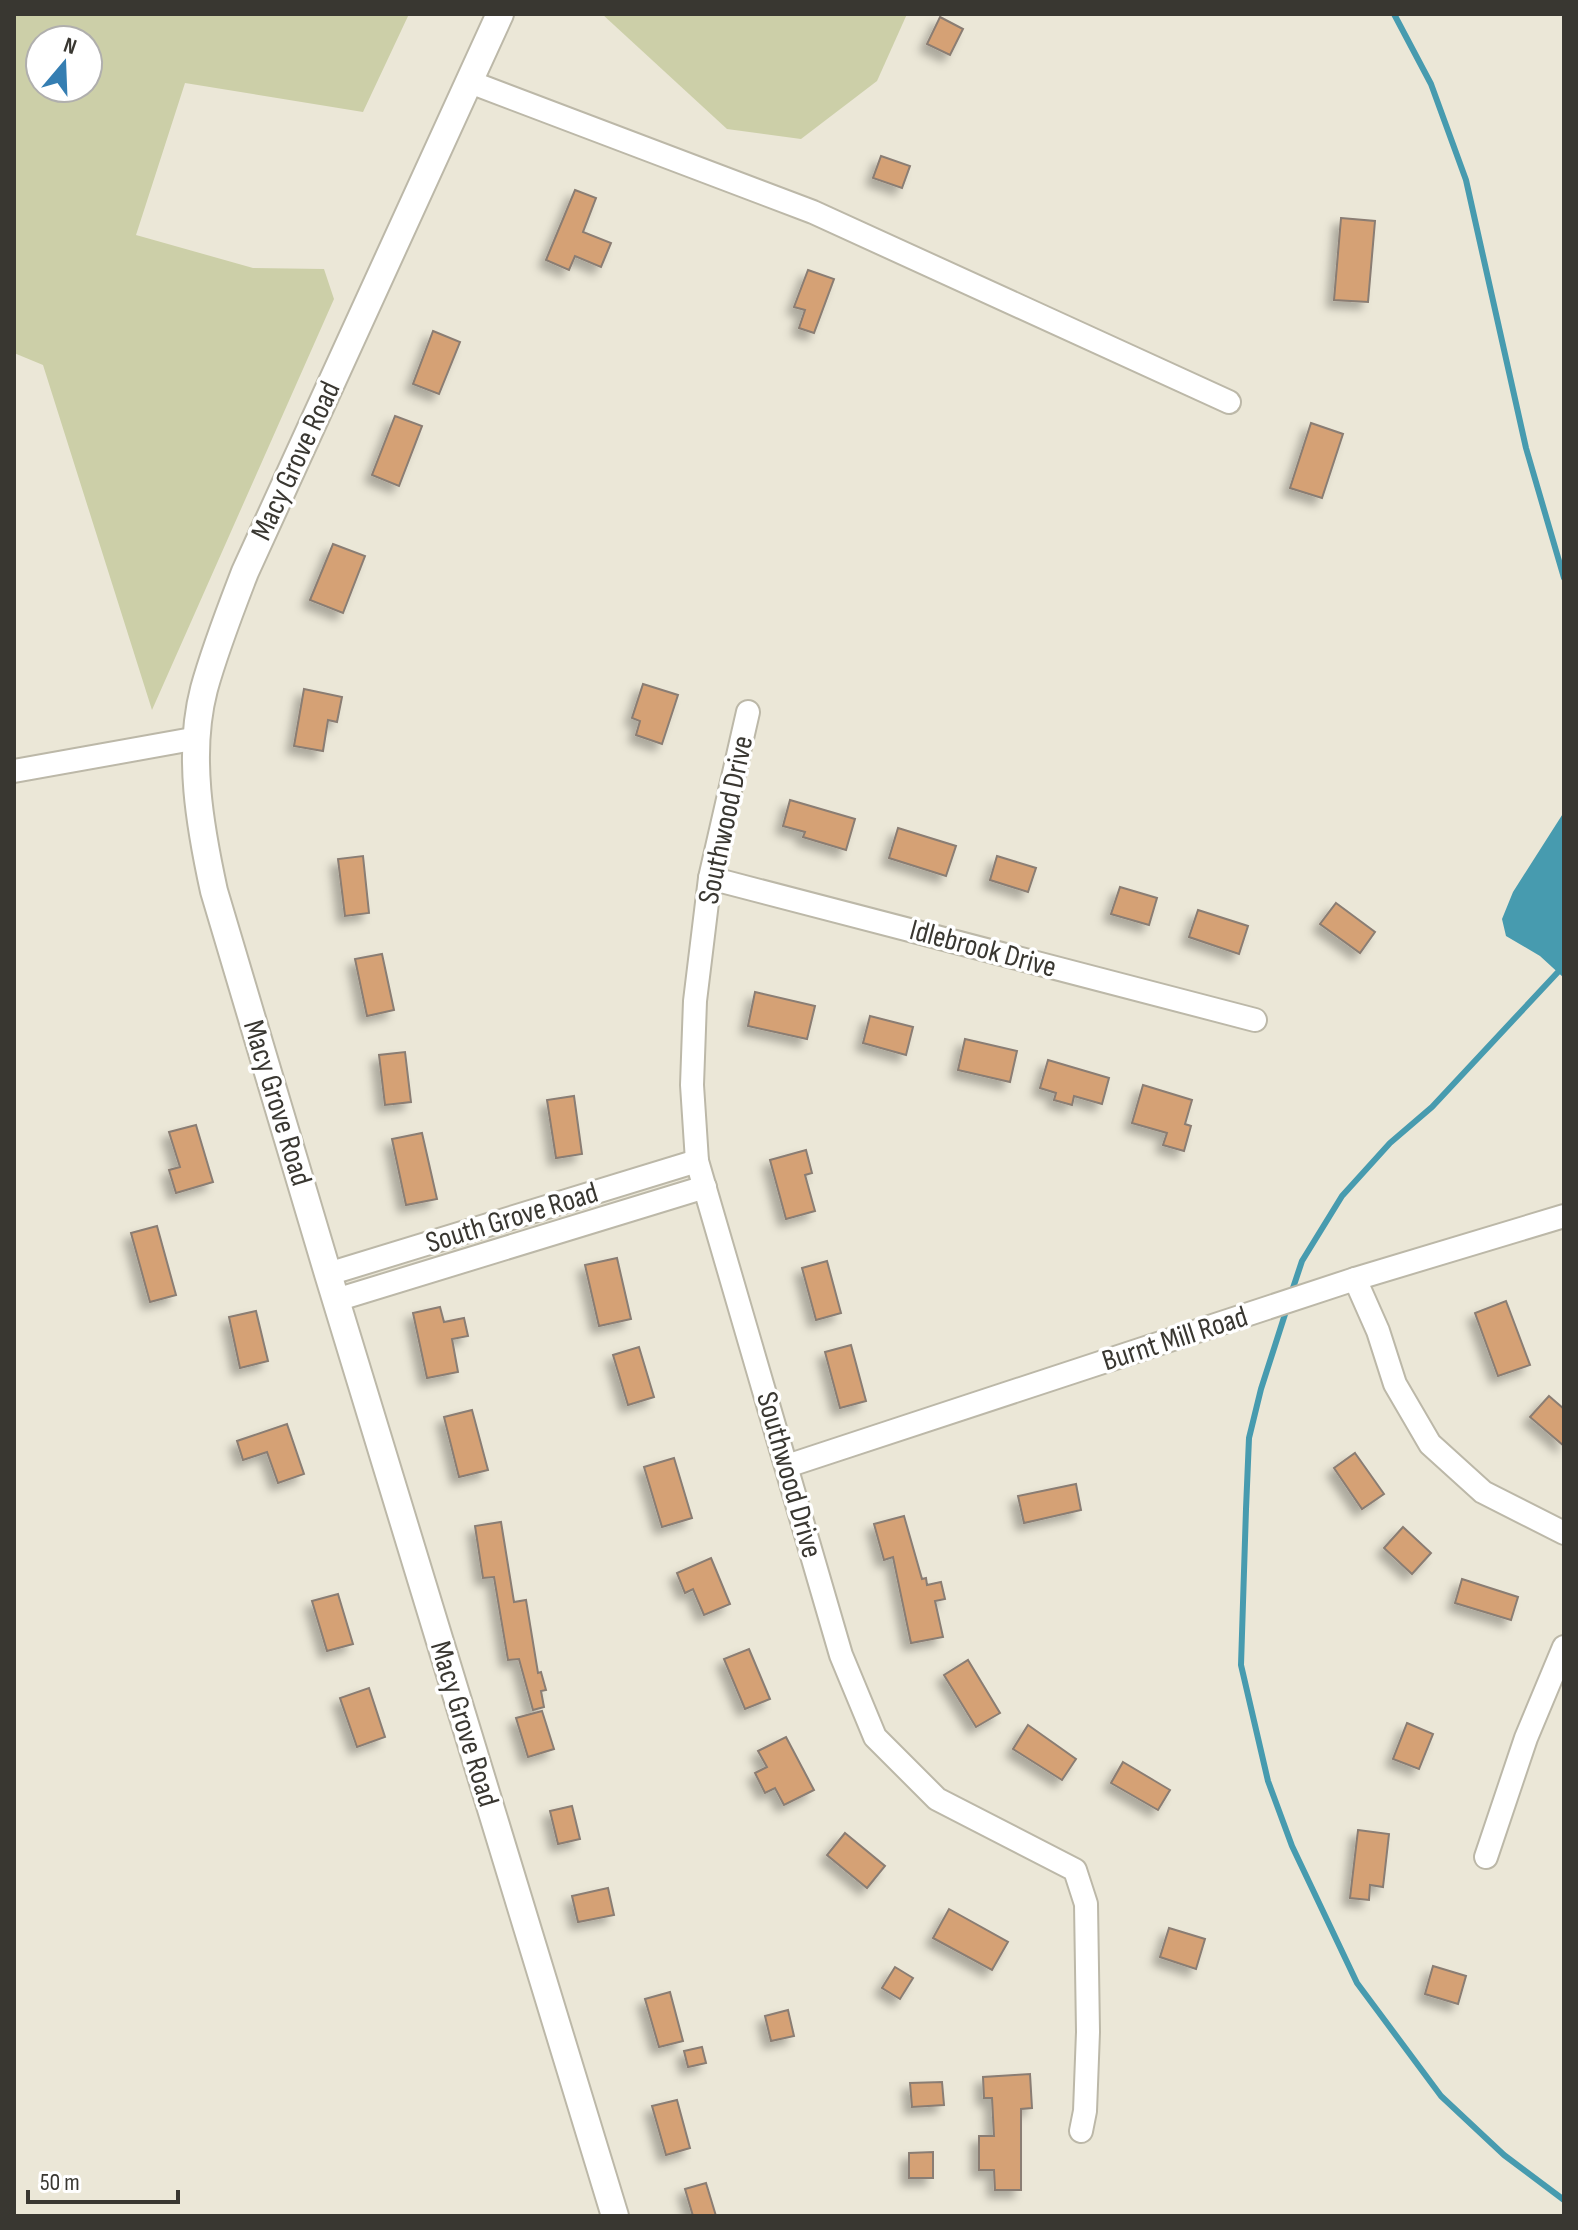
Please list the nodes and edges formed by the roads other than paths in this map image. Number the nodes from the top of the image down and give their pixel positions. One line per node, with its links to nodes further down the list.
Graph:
1 (500, 14): 2 (main road, Macy Grove Road)
2 (470, 82): 3 (street); 5 (main road, Macy Grove Road)
3 (1229, 402)
4 (748, 712): 7 (street, Southwood Drive)
5 (198, 738): 6 (street); 12 (main road, Macy Grove Road)
6 (14, 771)
7 (710, 878): 8 (street, Idlebrook Drive); 9 (street, Southwood Drive)
8 (1255, 1020)
9 (697, 1161): 10 (street, Southwood Drive); 12 (street, South Grove Road)
10 (705, 1187): 14 (street, South Grove Road); 15 (street, Southwood Drive)
11 (1564, 1216): 13 (street, Burnt Mill Road)
12 (328, 1274): 14 (main road, Macy Grove Road)
13 (1355, 1279): 15 (street, Burnt Mill Road); 16 (street)
14 (336, 1300): 20 (main road, Macy Grove Road)
15 (787, 1466): 19 (street, Southwood Drive)
16 (1564, 1533)
17 (1564, 1647): 18 (street)
18 (1486, 1857)
19 (1081, 2131)
20 (615, 2216)

